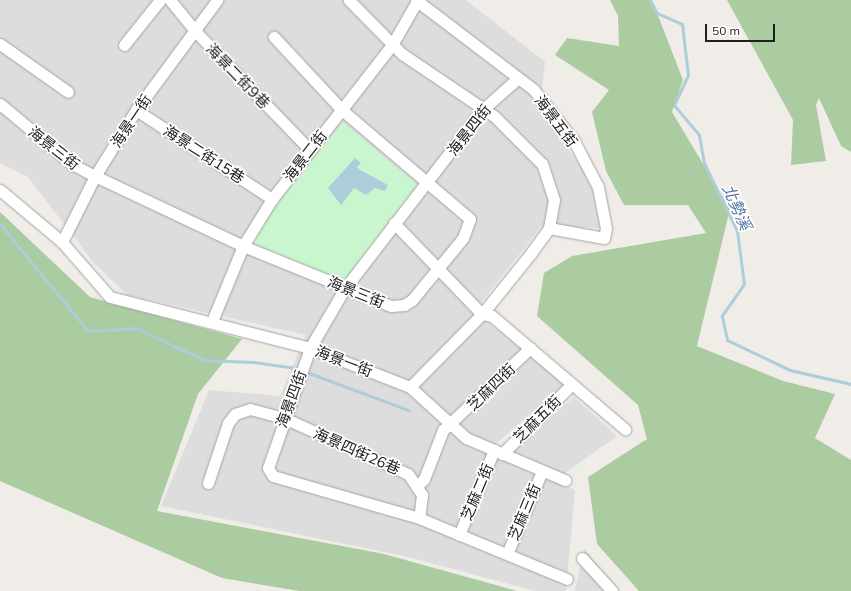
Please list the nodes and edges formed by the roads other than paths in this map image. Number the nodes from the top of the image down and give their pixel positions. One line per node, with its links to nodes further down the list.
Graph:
1 (160, 0): 9 (street)
2 (170, 0): 6 (street, 海景二街9巷)
3 (217, 0): 6 (street, 海景一街)
4 (349, 0): 10 (street)
5 (416, 0): 10 (street, 海景二街); 11 (street, 海景五街)
6 (196, 32): 15 (street, 海景一街); 17 (street, 海景二街9巷)
7 (274, 37): 16 (street, 海景三街)
8 (0, 44): 12 (street)
9 (124, 45)
10 (392, 45): 14 (street); 16 (street, 海景二街)
11 (517, 79): 14 (street, 海景四街); 23 (street, 海景五街)
12 (68, 92)
13 (0, 104): 18 (street, 海景三街)
14 (484, 109): 19 (street, 海景四街); 23 (street)
15 (136, 110): 18 (street, 海景一街); 21 (street, 海景二街15巷)
16 (342, 110): 17 (street, 海景二街); 19 (street, 海景三街)
17 (310, 150): 21 (street, 海景二街)
18 (95, 176): 24 (street, 海景一街); 25 (street, 海景三街)
19 (428, 183): 22 (street, 海景四街); 26 (street, 海景三街)
20 (0, 190): 24 (street)
21 (272, 198): 25 (street, 海景二街)
22 (394, 223): 26 (street); 27 (street, 海景四街)
23 (549, 228): 28 (street)
24 (62, 242): 29 (street, 海景一街)
25 (243, 246): 27 (street, 海景三街); 29 (street, 海景二街)
26 (438, 267): 27 (street, 海景三街); 28 (street)
27 (345, 288): 30 (street, 海景四街)
28 (482, 314): 31 (street); 33 (street)
29 (212, 321): 30 (street, 海景一街)
30 (310, 348): 33 (street, 海景一街); 34 (street, 海景四街)
31 (530, 348): 32 (street); 35 (street, 芝麻四街)
32 (572, 384): 36 (street); 37 (street, 芝麻五街)
33 (410, 387): 35 (street)
34 (284, 418): 40 (street, 海景四街26巷); 41 (street, 海景四街26巷); 42 (street, 海景四街)
35 (450, 423): 37 (street); 41 (street, 芝麻四街)
36 (625, 429)
37 (498, 452): 38 (street); 43 (street, 芝麻二街)
38 (542, 470): 39 (street); 44 (street, 芝麻三街)
39 (566, 480)
40 (208, 483)
41 (418, 485): 42 (street)
42 (420, 518): 43 (street, 海景四街)
43 (459, 535): 44 (street, 海景四街)
44 (507, 554): 46 (street, 海景四街)
45 (582, 558): 47 (street)
46 (567, 579)
47 (612, 591)

